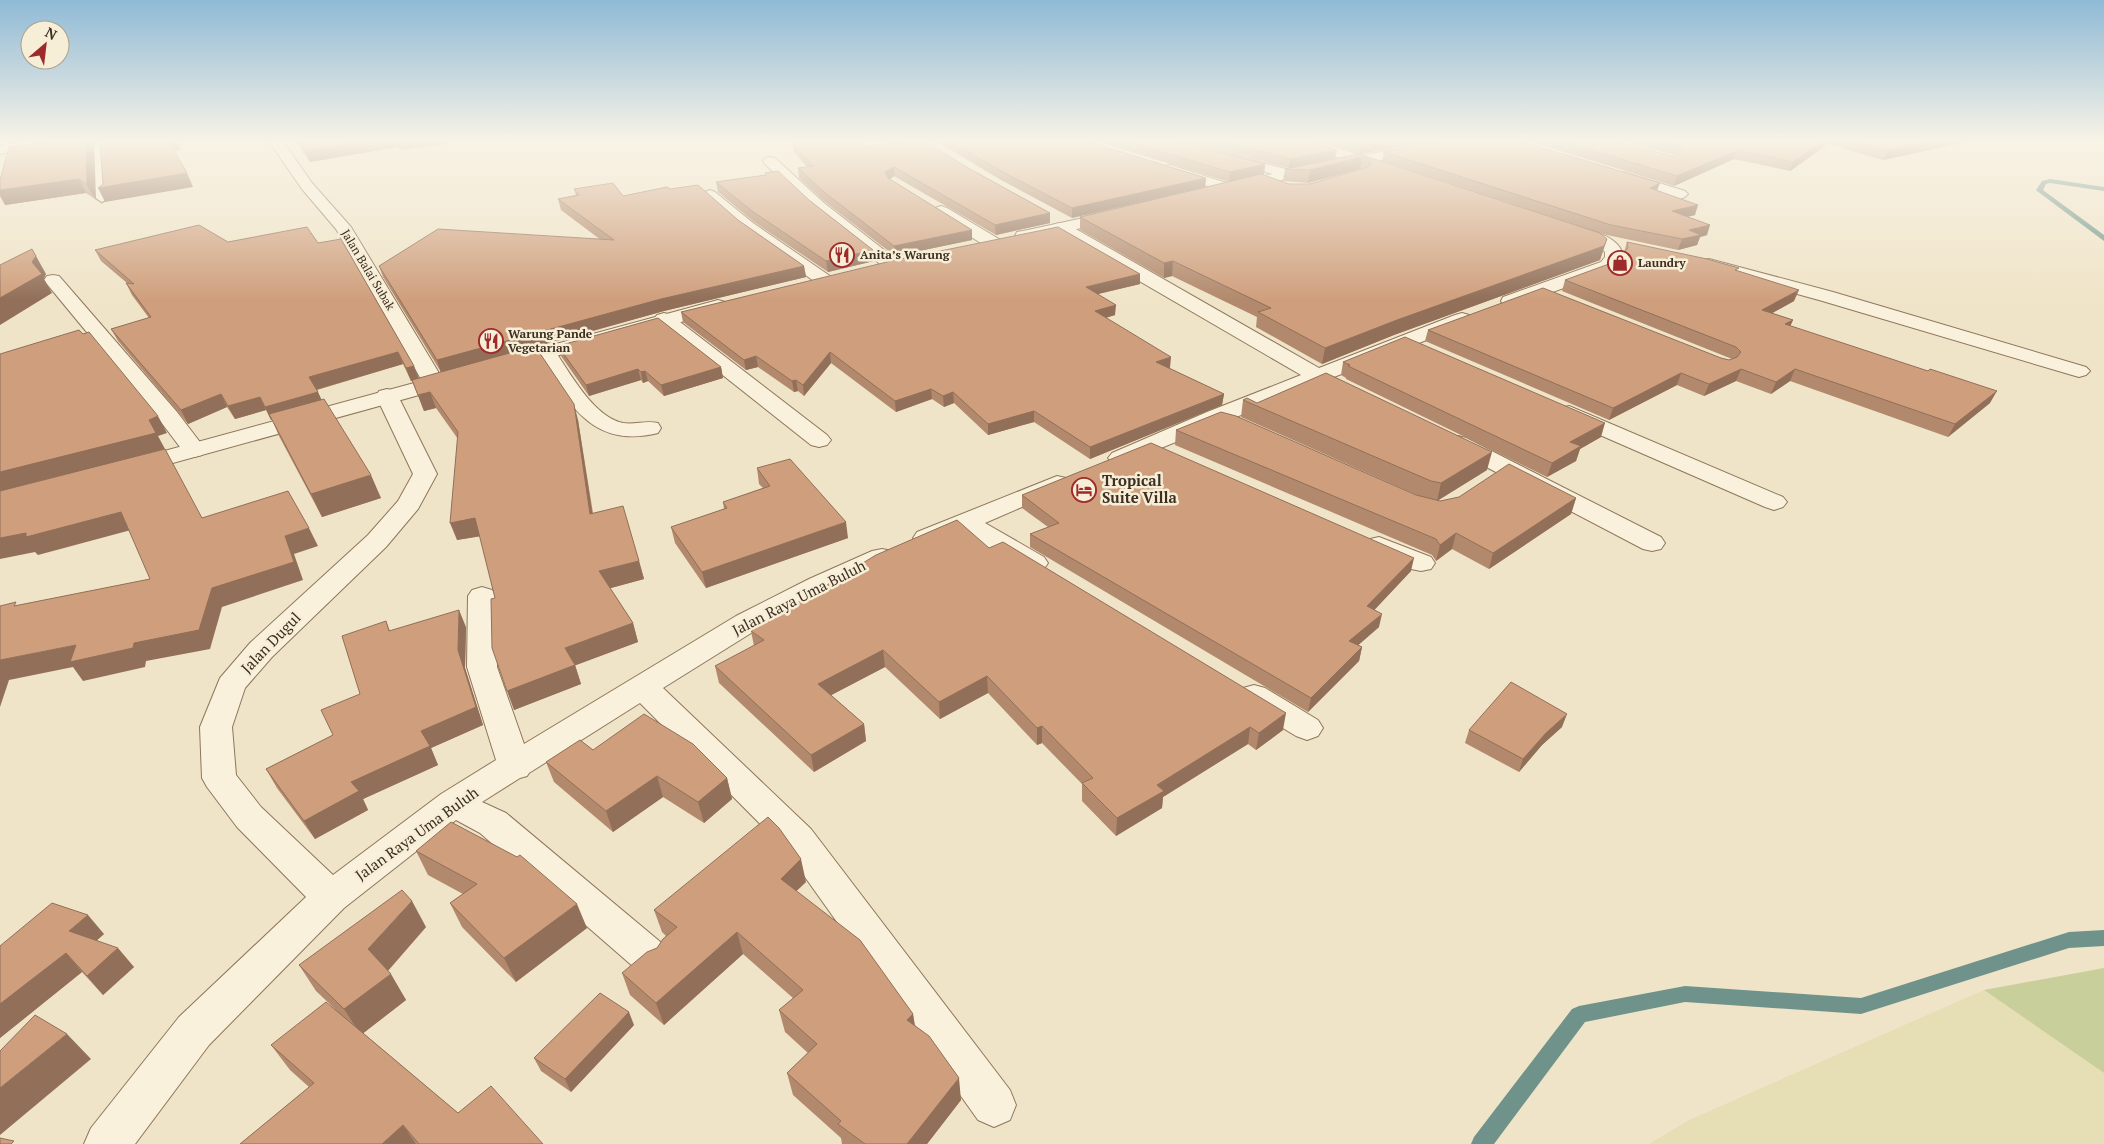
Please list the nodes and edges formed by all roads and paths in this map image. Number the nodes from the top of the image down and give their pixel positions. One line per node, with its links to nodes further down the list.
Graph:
1 (102, 193): 6 (lane)
2 (313, 193): 32 (street, Jalan Balai Subak)
3 (805, 193): 16 (street)
4 (1211, 193): 7 (street)
5 (710, 195): 19 (street)
6 (102, 198)
7 (1192, 198)
8 (928, 203): 13 (street)
9 (1135, 211): 12 (street)
10 (1048, 214): 12 (street)
11 (1560, 226): 21 (street, Jalan Raya Uma Buluh)
12 (1066, 227): 13 (street); 31 (street)
13 (993, 243): 14 (street)
14 (965, 248)
15 (1690, 259): 29 (street)
16 (872, 269)
17 (843, 276): 19 (street)
18 (54, 280): 40 (street)
19 (824, 280): 20 (street)
20 (805, 285)
21 (1539, 290): 23 (street); 25 (street, Jalan Raya Uma Buluh)
22 (739, 300): 24 (street)
23 (1567, 301)
24 (664, 319): 26 (street); 38 (street)
25 (1402, 341): 27 (street); 31 (street, Jalan Raya Uma Buluh)
26 (546, 352): 28 (street); 36 (street)
27 (1429, 353)
28 (490, 368)
29 (2078, 371)
30 (472, 373): 32 (street)
31 (1316, 376): 33 (street); 39 (street, Jalan Raya Uma Buluh)
32 (434, 383): 34 (street)
33 (1342, 388)
34 (387, 396): 40 (street); 55 (street, Jalan Dugul)
35 (1547, 404): 43 (street)
36 (650, 428)
37 (1436, 433): 46 (street)
38 (819, 440)
39 (1151, 445): 41 (street); 44 (street, Jalan Raya Uma Buluh)
40 (194, 450): 42 (street)
41 (1178, 457)
42 (113, 473)
43 (1774, 502)
44 (964, 521): 48 (street); 51 (street, Jalan Raya Uma Buluh)
45 (1359, 536): 47 (street)
46 (1652, 543)
47 (1421, 564)
48 (1056, 576)
49 (482, 596): 53 (street)
50 (1232, 683): 52 (street)
51 (642, 686): 53 (street, Jalan Raya Uma Buluh); 57 (street)
52 (1307, 728)
53 (515, 767): 54 (street, Jalan Raya Uma Buluh)
54 (453, 803): 55 (street, Jalan Raya Uma Buluh); 56 (street)
55 (331, 897): 58 (street, Jalan Raya Uma Buluh)
56 (650, 957)
57 (994, 1105)
58 (107, 1144)

